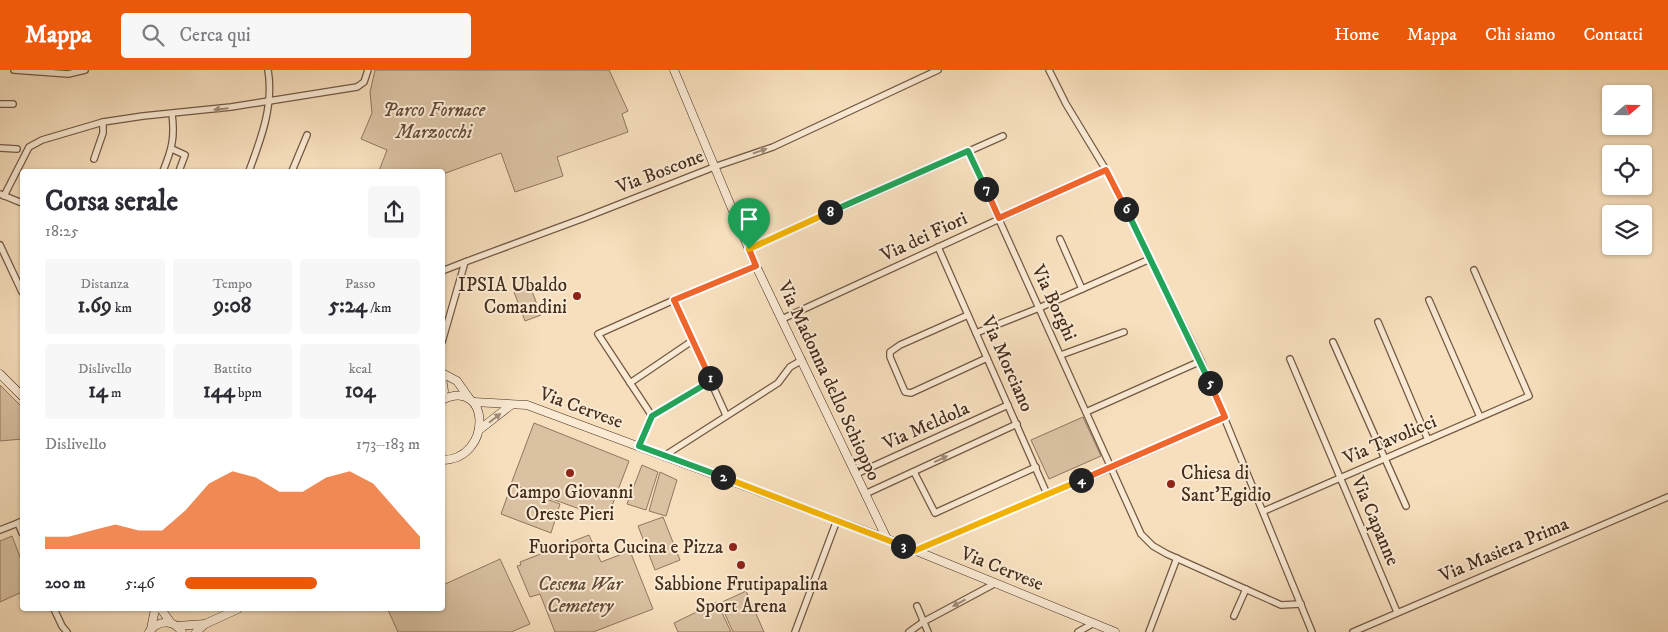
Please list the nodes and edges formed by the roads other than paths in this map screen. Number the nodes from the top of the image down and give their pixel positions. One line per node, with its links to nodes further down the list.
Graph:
1 (14, 70): 8 (street)
2 (85, 70): 8 (street)
3 (268, 70): 9 (street)
4 (368, 70): 9 (street)
5 (674, 70): 21 (main road, Via Madonna dello Schioppo)
6 (938, 70): 21 (street, Via Boscone, one-way to 6)
7 (1049, 70): 26 (street)
8 (33, 71)
9 (269, 101): 12 (street, one-way to 12); 24 (street)
10 (0, 104): 11 (street)
11 (13, 104)
12 (172, 114): 13 (street); 18 (street)
13 (103, 122): 20 (street); 27 (street)
14 (308, 135): 25 (street)
15 (1003, 136): 19 (street)
16 (0, 148): 17 (street)
17 (18, 149)
18 (172, 149): 22 (street); 23 (street)
19 (968, 151): 29 (street, Via Borghi); 33 (street)
20 (94, 159)
21 (714, 167): 33 (main road, Via Madonna dello Schioppo); 35 (street, Via Boscone)
22 (164, 169)
23 (179, 169)
24 (250, 169)
25 (293, 169)
26 (1106, 170): 29 (street, Via dei Fiori); 34 (street)
27 (2, 195): 28 (street)
28 (20, 202)
29 (999, 218): 32 (street, Via dei Fiori); 43 (street, Via Borghi)
30 (1060, 239): 40 (street)
31 (0, 245): 39 (street)
32 (938, 248): 44 (street, Via Morciano); 45 (street, Via dei Fiori)
33 (749, 249): 36 (main road, Via Madonna dello Schioppo)
34 (1150, 259): 40 (street); 56 (street)
35 (465, 262): 37 (street, Via Boscone); 47 (street)
36 (756, 266): 41 (street); 45 (main road, Via Madonna dello Schioppo)
37 (445, 270)
38 (1474, 270): 70 (street, Via Tavolicci)
39 (20, 280)
40 (1082, 289): 43 (street)
41 (674, 300): 50 (street); 60 (street)
42 (1429, 300): 70 (street)
43 (1039, 308): 48 (street); 52 (street, Via Borghi)
44 (968, 315): 48 (street, Via Morciano); 53 (street)
45 (782, 319): 54 (main road, Via Madonna dello Schioppo)
46 (1378, 322): 73 (street)
47 (445, 332)
48 (976, 332): 53 (street, Via Morciano)
49 (1124, 332): 52 (street)
50 (692, 340): 59 (street); 60 (street)
51 (1333, 342): 76 (street)
52 (1061, 356): 66 (street, Via Borghi)
53 (987, 358): 65 (street, Via Morciano)
54 (802, 360): 67 (street); 83 (main road, Via Madonna dello Schioppo)
55 (1290, 360): 84 (street, Via Capanne)
56 (1201, 361): 66 (street); 69 (street)
57 (0, 374): 61 (main road)
58 (445, 374): 63 (main road)
59 (711, 381): 67 (street); 68 (street)
60 (630, 383): 68 (street)
61 (20, 394)
62 (445, 399): 63 (main road, Via Cervese)
63 (471, 400): 64 (main road, Via Cervese); 72 (main road)
64 (511, 405): 72 (main road, Via Cervese, one-way to 64); 74 (main road, Via Cervese)
65 (1008, 406): 71 (street, Via Morciano); 83 (street, Via Meldola)
66 (1086, 412): 81 (street, Via Borghi)
67 (726, 415): 75 (street)
68 (652, 416): 74 (street)
69 (1225, 417): 81 (street); 89 (street)
70 (1480, 418): 73 (street, Via Tavolicci)
71 (1017, 424): 80 (street, Via Morciano); 82 (street, one-way to 71)
72 (479, 430): 78 (main road)
73 (1428, 440): 76 (street, Via Tavolicci)
74 (639, 446): 75 (main road, Via Cervese)
75 (664, 456): 90 (main road, Via Cervese)
76 (1385, 458): 84 (street, Via Tavolicci); 88 (street)
77 (445, 460): 78 (main road)
78 (452, 460): 79 (main road)
79 (445, 465)
80 (1036, 467): 82 (street); 86 (street, Via Morciano)
81 (1111, 468): 86 (street); 95 (street, Via Borghi)
82 (914, 472): 85 (street)
83 (856, 474): 85 (main road, Via Madonna dello Schioppo)
84 (1340, 477): 89 (street, Via Tavolicci); 104 (street, Via Capanne)
85 (865, 494): 93 (main road, Via Madonna dello Schioppo)
86 (1047, 494): 94 (street)
87 (1668, 497): 104 (street, Via Masiera Prima)
88 (1406, 506)
89 (1264, 511): 98 (street)
90 (837, 520): 93 (main road, Via Cervese); 114 (street)
91 (20, 522): 92 (street)
92 (0, 530)
93 (887, 539): 94 (main road, Via Cervese)
94 (914, 551): 96 (main road, Via Cervese)
95 (1177, 558): 97 (street, Via Borghi); 119 (street)
96 (994, 584): 106 (street, one-way to 106); 108 (main road, Via Cervese)
97 (1246, 589): 98 (street, Via Borghi); 105 (street)
98 (1301, 604): 120 (street)
99 (917, 606): 106 (street)
100 (55, 611): 110 (street)
101 (155, 611): 111 (main road)
102 (164, 611): 109 (main road)
103 (234, 611): 107 (main road)
104 (1397, 612): 121 (street, Via Masiera Prima)
105 (1234, 616)
106 (923, 622): 115 (street); 116 (street)
107 (205, 624): 109 (main road); 113 (main road)
108 (1092, 624): 117 (street); 118 (main road, Via Cervese)
109 (177, 627): 111 (main road)
110 (63, 629): 112 (street)
111 (150, 631)
112 (67, 632)
113 (196, 632)
114 (795, 632)
115 (909, 632)
116 (928, 632)
117 (1078, 632)
118 (1115, 632)
119 (1149, 632)
120 (1312, 632)
121 (1353, 632)

